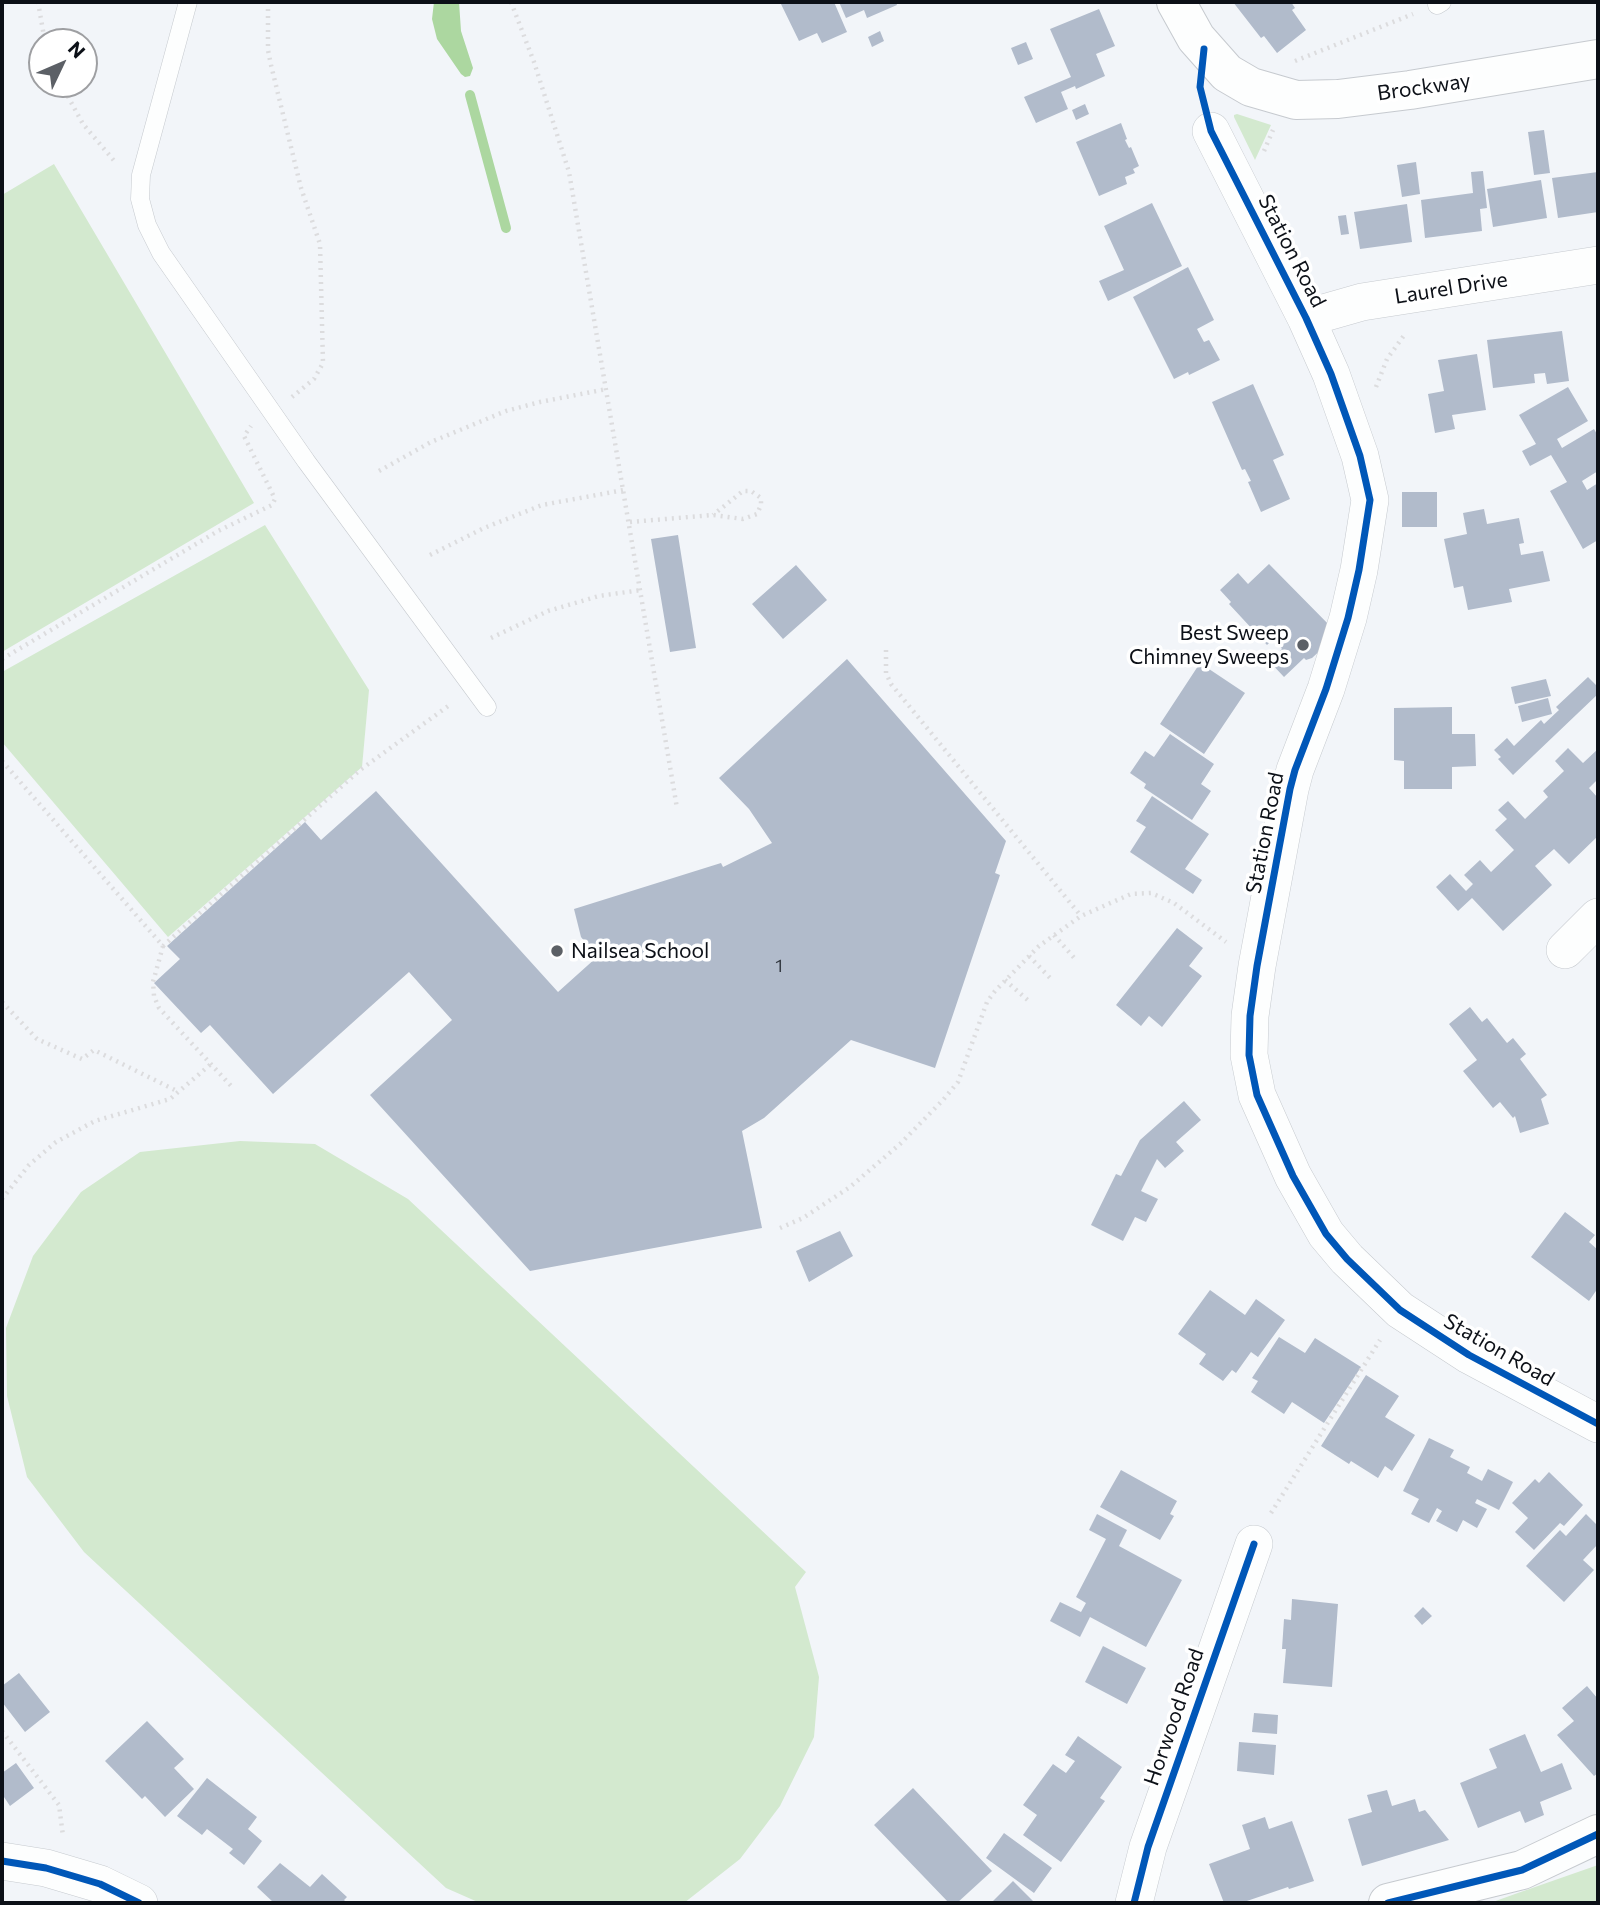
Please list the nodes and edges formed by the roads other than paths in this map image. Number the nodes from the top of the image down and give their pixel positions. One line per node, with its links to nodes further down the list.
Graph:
1 (188, 2): 7 (lane)
2 (1176, 2): 3 (street, Brockway)
3 (1598, 59)
4 (1211, 131): 6 (street, Station Road)
5 (1598, 265): 6 (street, Laurel Drive)
6 (1306, 318): 8 (street, Station Road)
7 (487, 707)
8 (1598, 1424)
9 (1254, 1544): 13 (street, Horwood Road)
10 (1598, 1835): 14 (street)
11 (2, 1861): 12 (street)
12 (139, 1903)
13 (1134, 1903)
14 (1388, 1903)

